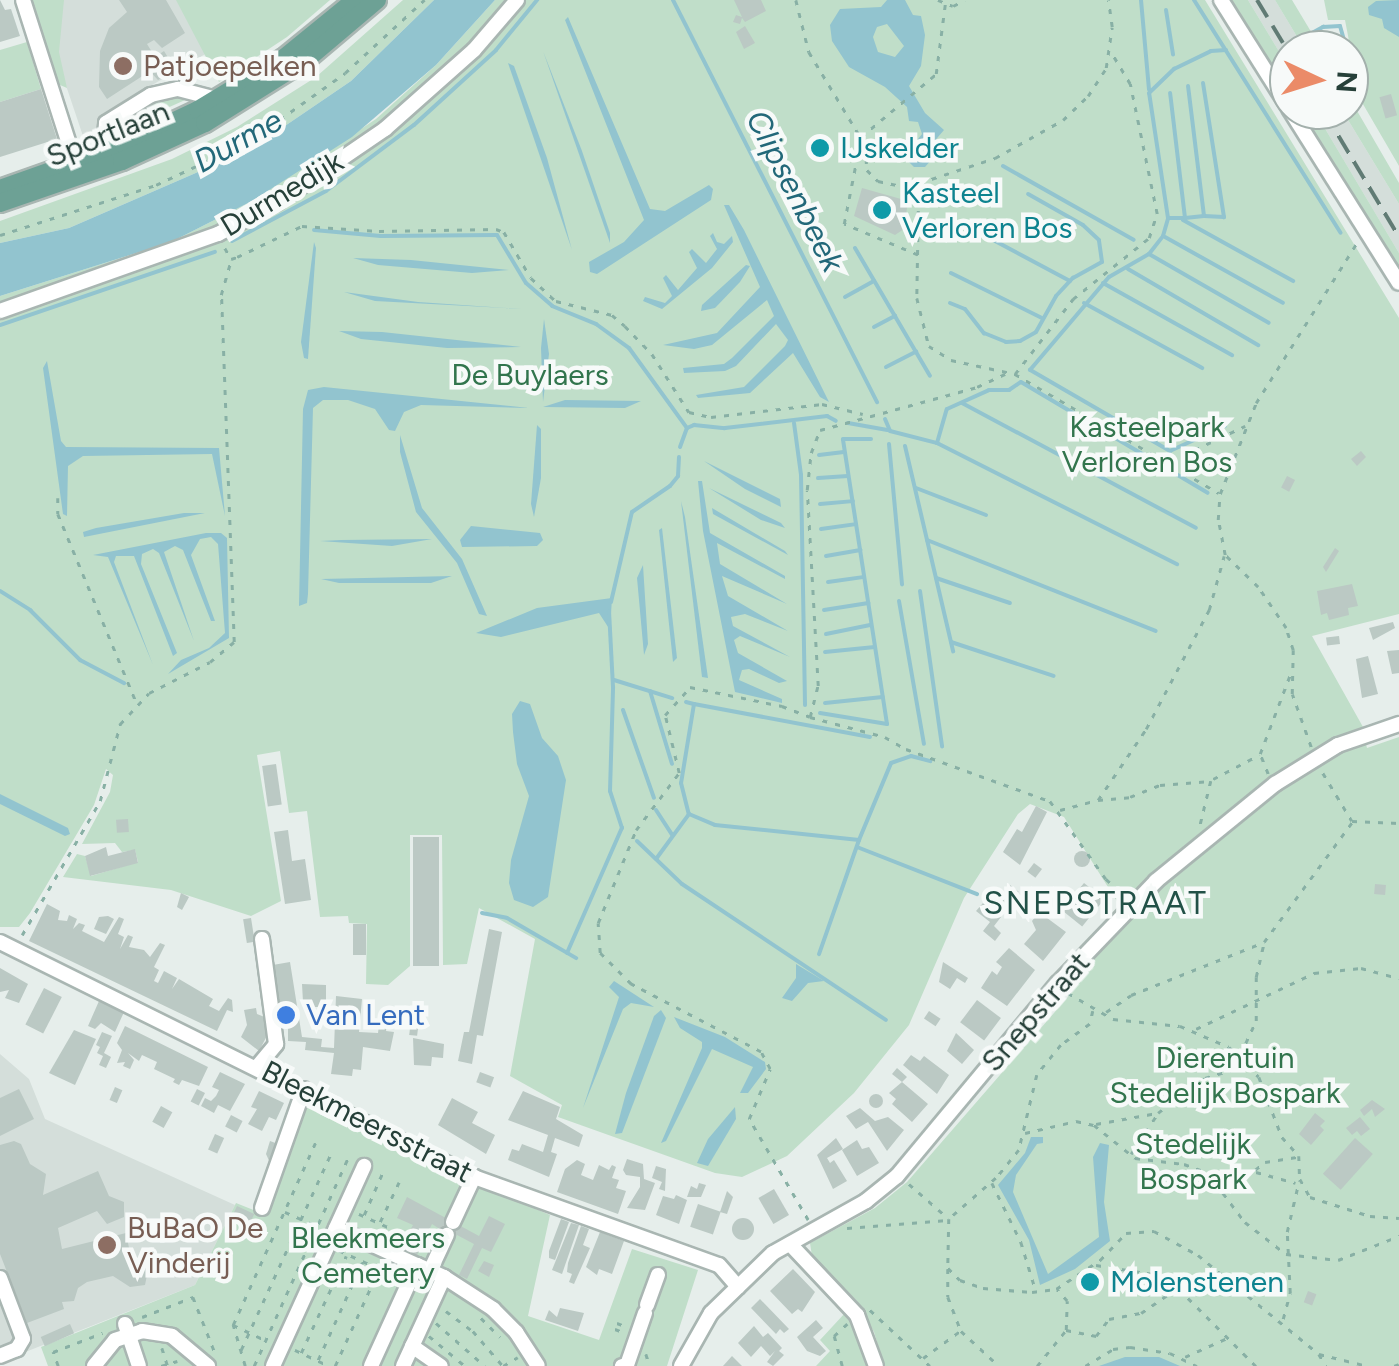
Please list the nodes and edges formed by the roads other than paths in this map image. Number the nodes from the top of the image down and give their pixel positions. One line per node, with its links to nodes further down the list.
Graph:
1 (23, 0): 10 (street)
2 (356, 0): 7 (main road, Sportlaan)
3 (377, 0): 12 (main road, Sportlaan)
4 (516, 0): 14 (street, Durmedijk)
5 (1220, 0): 6 (street)
6 (1269, 76)
7 (218, 99): 9 (main road, Sportlaan); 9 (street)
8 (1303, 130): 13 (street)
9 (104, 152): 10 (main road, Sportlaan)
10 (75, 163): 11 (main road, Sportlaan)
11 (0, 189)
12 (0, 203)
13 (1399, 283)
14 (0, 311)
15 (1399, 724): 24 (street, Snepstraat)
16 (262, 940): 18 (street)
17 (7, 946): 18 (street, Bleekmeersstraat)
18 (258, 1066): 19 (street, Bleekmeersstraat)
19 (304, 1089): 21 (street, Bleekmeersstraat); 22 (street)
20 (364, 1166): 23 (street)
21 (474, 1176): 25 (street); 28 (street, Bleekmeersstraat)
22 (262, 1208)
23 (332, 1236): 25 (street); 35 (street)
24 (790, 1244): 28 (street, Snepstraat); 42 (street)
25 (430, 1271): 30 (street); 36 (street); 39 (street)
26 (658, 1275): 40 (street)
27 (0, 1278): 31 (street)
28 (738, 1286): 41 (street, Snepstraat)
29 (127, 1329): 32 (street); 33 (street); 34 (street)
30 (412, 1346): 37 (street); 38 (street)
31 (0, 1356)
32 (94, 1366)
33 (140, 1366)
34 (208, 1366)
35 (275, 1366)
36 (371, 1366)
37 (403, 1366)
38 (441, 1366)
39 (538, 1366)
40 (622, 1366)
41 (682, 1366)
42 (876, 1366)

